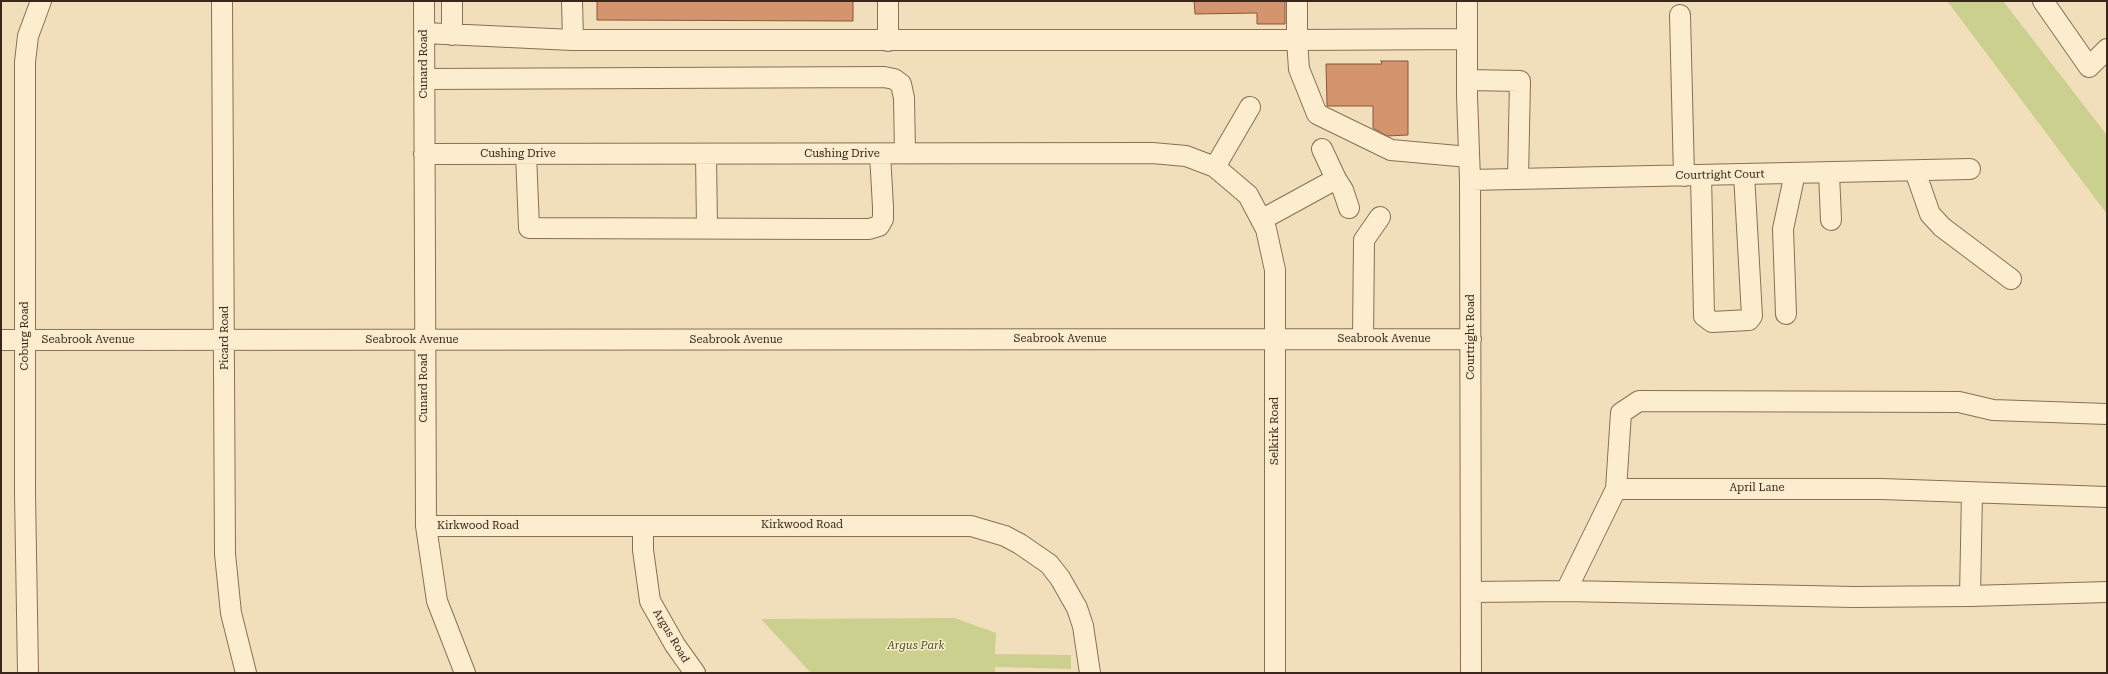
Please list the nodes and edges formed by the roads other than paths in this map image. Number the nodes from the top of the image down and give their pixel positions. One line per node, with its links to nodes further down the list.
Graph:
1 (41, 1): 51 (street, Coburg Road)
2 (222, 1): 52 (street, Picard Road)
3 (424, 1): 11 (street, Cunard Road)
4 (452, 1): 12 (street)
5 (572, 1): 14 (street)
6 (888, 1): 15 (street)
7 (1298, 1): 16 (street)
8 (1467, 1): 13 (street, Courtright Road)
9 (2043, 1): 17 (street)
10 (1680, 15): 34 (street)
11 (424, 33): 12 (street); 18 (street, Cunard Road)
12 (452, 35): 14 (street)
13 (1467, 38): 16 (street); 19 (street, Courtright Road)
14 (573, 40): 15 (street)
15 (888, 40): 16 (street)
16 (1297, 40): 27 (street)
17 (2107, 49)
18 (424, 79): 22 (street, Cunard Road); 26 (street)
19 (1467, 80): 27 (street, Courtright Road); 36 (street)
20 (1250, 107): 28 (street)
21 (1322, 149): 35 (street)
22 (424, 154): 23 (street, Cushing Drive); 46 (street, Cunard Road)
23 (526, 154): 24 (street, Cushing Drive); 43 (street)
24 (706, 154): 25 (street, Cushing Drive); 43 (street)
25 (880, 154): 26 (street, Cushing Drive); 43 (street)
26 (905, 154): 28 (street, Cushing Drive)
27 (1470, 157): 37 (street, Courtright Road)
28 (1215, 167): 38 (street, Cushing Drive)
29 (1970, 169): 30 (street, Courtright Court)
30 (1915, 170): 32 (street, Courtright Court); 44 (street)
31 (1795, 173): 32 (street, Courtright Court); 33 (street, Courtright Court); 45 (street)
32 (1829, 173): 42 (street)
33 (1744, 174): 34 (street, Courtright Court); 34 (street)
34 (1693, 176): 36 (street, Courtright Court)
35 (1336, 179): 39 (street); 41 (street)
36 (1518, 179): 37 (street, Courtright Court)
37 (1470, 180): 49 (street, Courtright Road)
38 (1248, 195): 41 (street, Selkirk Road)
39 (1349, 208)
40 (1380, 217): 48 (street)
41 (1261, 220): 47 (street, Selkirk Road)
42 (1831, 220)
43 (707, 228)
44 (2011, 279)
45 (1786, 314)
46 (424, 339): 47 (street, Seabrook Avenue); 52 (street, Seabrook Avenue); 57 (street, Cunard Road)
47 (1276, 339): 48 (street, Seabrook Avenue); 68 (street, Selkirk Road)
48 (1363, 339): 49 (street, Seabrook Avenue)
49 (1471, 339): 60 (street, Courtright Road)
50 (1, 340): 51 (street, Seabrook Avenue)
51 (25, 340): 52 (street, Seabrook Avenue); 63 (street, Coburg Road)
52 (225, 340): 64 (street, Picard Road)
53 (2107, 414): 54 (street)
54 (1616, 489): 55 (street, April Lane); 59 (street)
55 (1972, 493): 56 (street, April Lane); 62 (street)
56 (2107, 497)
57 (426, 526): 58 (street, Kirkwood Road); 65 (street, Cunard Road)
58 (643, 526): 66 (street, Argus Road); 67 (street, Kirkwood Road)
59 (1566, 591): 60 (street); 62 (street)
60 (1472, 592): 69 (street, Courtright Road)
61 (2107, 592): 62 (street)
62 (1970, 596)
63 (28, 673)
64 (246, 673)
65 (465, 673)
66 (695, 673)
67 (1090, 673)
68 (1275, 673)
69 (1471, 673)

